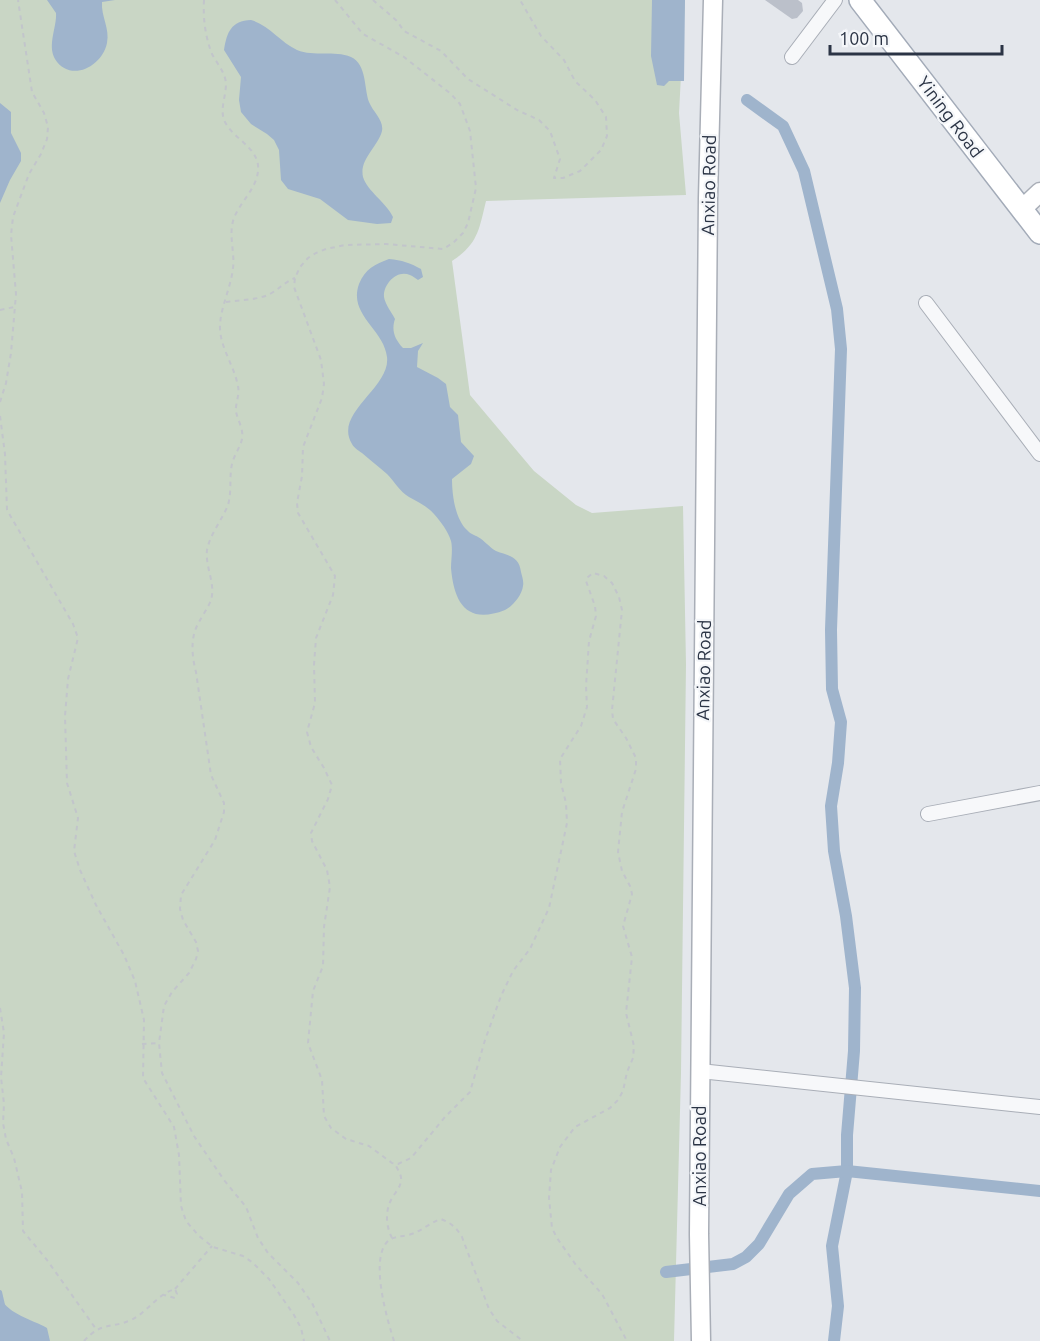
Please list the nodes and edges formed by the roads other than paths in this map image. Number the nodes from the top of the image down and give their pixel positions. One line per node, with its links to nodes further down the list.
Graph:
1 (713, 0): 12 (street, Anxiao Road)
2 (835, 0): 5 (street)
3 (860, 0): 6 (main road, Yining Road)
4 (876, 0): 6 (main road, Yining Road)
5 (792, 57)
6 (1033, 204): 7 (main road, Yining Road)
7 (1040, 233)
8 (926, 303): 9 (street)
9 (1040, 454)
10 (1040, 793): 11 (street)
11 (928, 814)
12 (700, 1071): 13 (street); 14 (street, Anxiao Road)
13 (1040, 1107)
14 (701, 1341)

